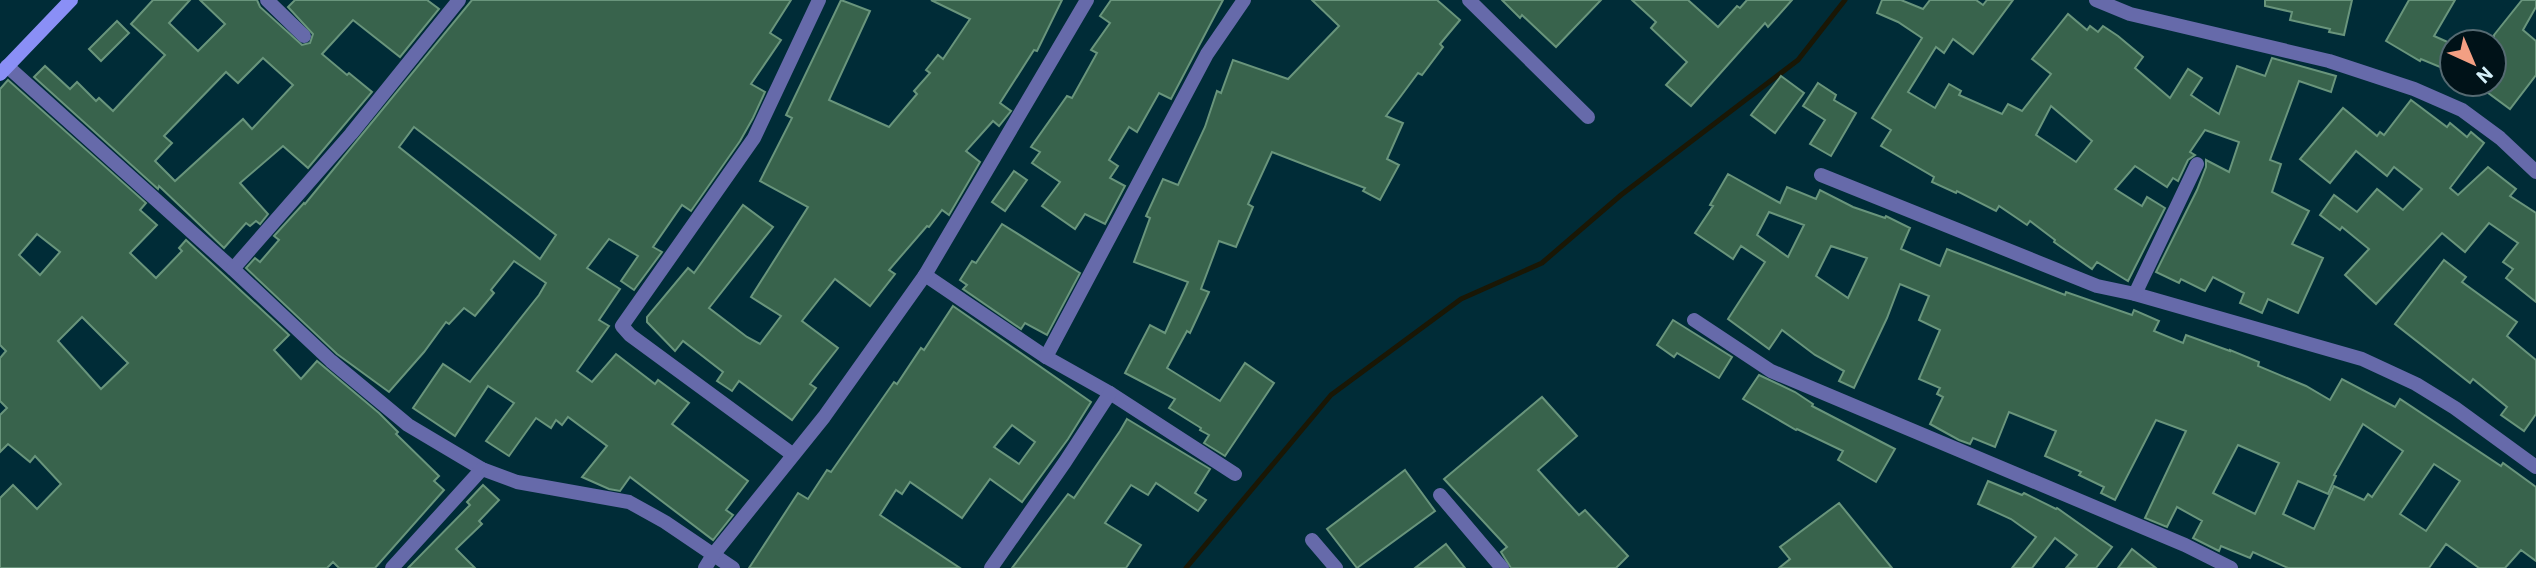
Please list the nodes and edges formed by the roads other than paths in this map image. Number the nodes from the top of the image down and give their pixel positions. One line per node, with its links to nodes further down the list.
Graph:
1 (71, 0): 10 (main road)
2 (267, 0): 9 (street)
3 (459, 0): 15 (street)
4 (819, 0): 21 (street)
5 (1087, 0): 16 (street)
6 (1244, 0): 19 (street)
7 (1469, 0): 11 (street)
8 (2096, 0): 13 (street)
9 (304, 36)
10 (4, 70): 15 (street)
11 (1588, 117)
12 (2197, 164): 17 (street)
13 (2536, 172)
14 (1821, 175): 17 (street)
15 (233, 269): 23 (street)
16 (925, 275): 19 (street); 21 (street)
17 (2135, 294): 22 (street)
18 (1694, 320): 33 (street)
19 (1046, 357): 20 (street)
20 (1110, 393): 24 (street); 30 (street)
21 (792, 454): 27 (street)
22 (2536, 467)
23 (482, 470): 27 (street); 28 (street)
24 (1235, 474)
25 (1440, 495): 32 (street)
26 (1312, 540): 31 (street)
27 (709, 561): 29 (street)
28 (392, 568)
29 (733, 568)
30 (990, 568)
31 (1336, 568)
32 (1503, 568)
33 (2231, 568)

